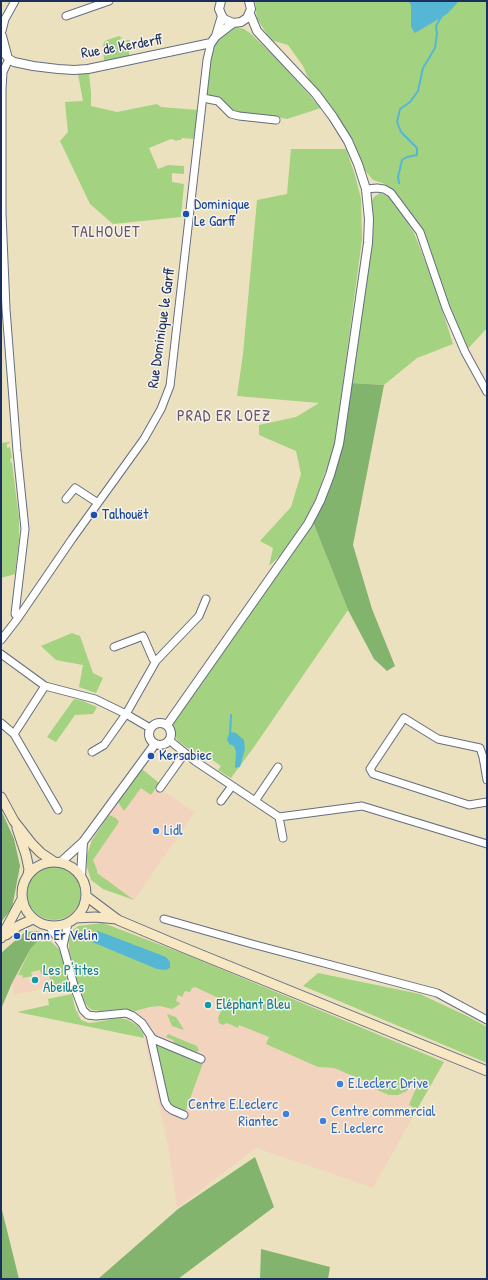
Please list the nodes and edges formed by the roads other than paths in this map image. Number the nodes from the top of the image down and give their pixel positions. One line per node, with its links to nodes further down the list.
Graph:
1 (14, 1): 9 (street)
2 (109, 1): 6 (street)
3 (220, 1): 7 (street)
4 (249, 1): 5 (street)
5 (250, 14): 8 (street); 10 (street)
6 (66, 16)
7 (222, 16): 8 (street); 11 (street)
8 (237, 22): 10 (street); 11 (street)
9 (2, 29): 13 (street)
10 (257, 31): 16 (street)
11 (213, 40): 13 (street, Rue de Kerderff); 14 (street, Rue Dominique le Garff)
12 (1, 49): 13 (street)
13 (8, 57): 21 (street)
14 (203, 98): 15 (street); 19 (street, Rue Dominique le Garff)
15 (276, 120)
16 (366, 189): 17 (street); 29 (street)
17 (487, 392)
18 (66, 499): 19 (street)
19 (98, 503): 21 (street, Rue Dominique le Garff)
20 (206, 599): 25 (street)
21 (18, 618): 22 (street, Rue Dominique le Garff)
22 (1, 640)
23 (114, 647): 25 (street)
24 (1, 654): 26 (street)
25 (156, 661): 27 (street)
26 (45, 686): 27 (street); 31 (street)
27 (126, 714): 30 (street); 34 (street)
28 (1, 724): 31 (street)
29 (167, 725): 30 (street); 32 (street)
30 (150, 728): 33 (street)
31 (14, 734): 44 (street)
32 (169, 740): 33 (street); 35 (street)
33 (155, 744): 48 (street)
34 (92, 752)
35 (185, 753): 38 (street); 39 (street)
36 (278, 768): 42 (street)
37 (487, 780): 43 (street)
38 (232, 786): 41 (street); 42 (street)
39 (160, 788)
40 (1, 798): 46 (main road)
41 (221, 801)
42 (255, 801): 45 (street)
43 (487, 802)
44 (58, 810)
45 (279, 817): 47 (street); 49 (street)
46 (14, 821): 50 (main road); 51 (main road)
47 (283, 838)
48 (83, 842): 50 (street); 52 (street)
49 (487, 844)
50 (57, 862): 51 (main road); 52 (main road)
51 (28, 875): 54 (main road)
52 (81, 876): 53 (main road)
53 (86, 896): 55 (main road); 58 (main road)
54 (22, 899): 56 (main road); 61 (main road)
55 (76, 918): 58 (main road); 59 (main road)
56 (34, 919): 60 (main road); 61 (main road)
57 (164, 919): 63 (street)
58 (118, 920): 66 (main road)
59 (68, 923): 60 (main road); 62 (street)
60 (49, 926): 62 (street)
61 (2, 937)
62 (64, 946): 64 (street)
63 (487, 1020)
64 (150, 1036): 65 (street); 67 (street)
65 (201, 1058)
66 (487, 1071)
67 (184, 1115)

